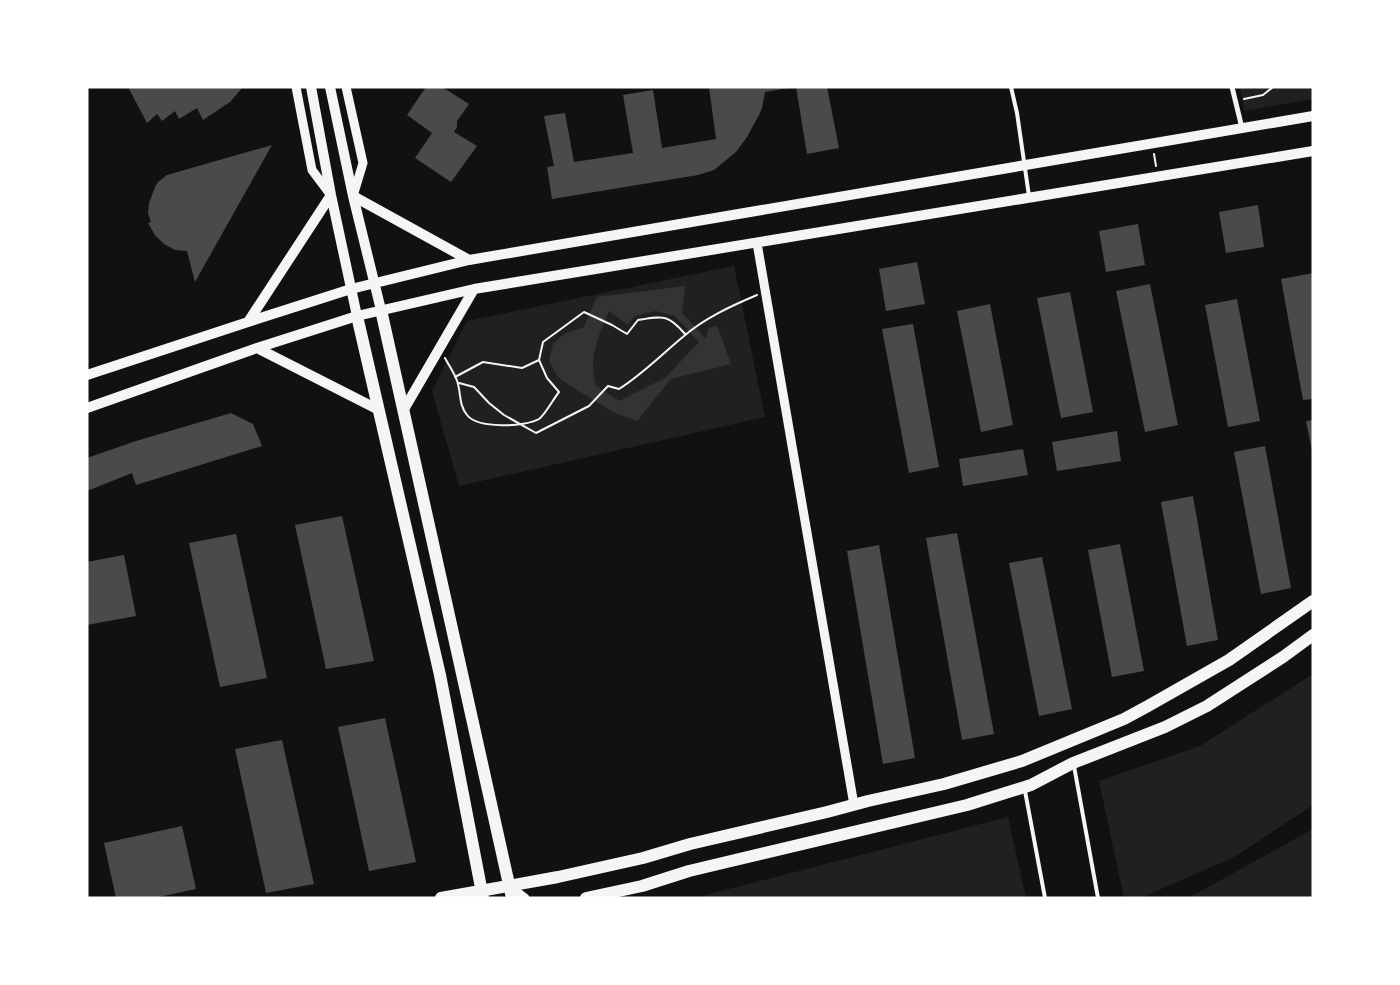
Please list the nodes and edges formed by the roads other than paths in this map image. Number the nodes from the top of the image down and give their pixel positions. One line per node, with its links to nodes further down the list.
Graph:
1 (296, 87): 11 (street)
2 (310, 87): 11 (main road)
3 (330, 87): 12 (main road)
4 (346, 87): 12 (street)
5 (1011, 87): 10 (lane)
6 (1232, 87): 8 (street)
7 (1313, 116): 8 (main road)
8 (1242, 128): 10 (main road)
9 (1313, 151): 13 (main road)
10 (1025, 166): 13 (lane); 15 (main road)
11 (331, 195): 17 (main road); 21 (main road)
12 (353, 196): 15 (main road); 16 (main road)
13 (1029, 197): 14 (main road)
14 (757, 243): 18 (main road); 31 (street)
15 (469, 260): 16 (main road)
16 (374, 284): 17 (main road); 19 (main road)
17 (351, 289): 20 (main road); 21 (main road)
18 (474, 289): 19 (main road); 26 (main road)
19 (381, 310): 20 (main road); 26 (main road)
20 (357, 316): 22 (main road); 25 (main road)
21 (248, 322): 23 (main road)
22 (257, 348): 24 (main road); 25 (main road)
23 (87, 375)
24 (87, 408)
25 (379, 410): 33 (main road)
26 (403, 411): 32 (main road)
27 (1313, 601): 31 (main road)
28 (1313, 635): 29 (main road)
29 (1073, 763): 30 (main road); 38 (lane)
30 (1024, 787): 36 (main road); 37 (lane)
31 (854, 805): 32 (main road)
32 (511, 892): 33 (main road); 35 (street)
33 (482, 895): 34 (main road)
34 (441, 898)
35 (525, 898)
36 (586, 898)
37 (1045, 898)
38 (1098, 898)

